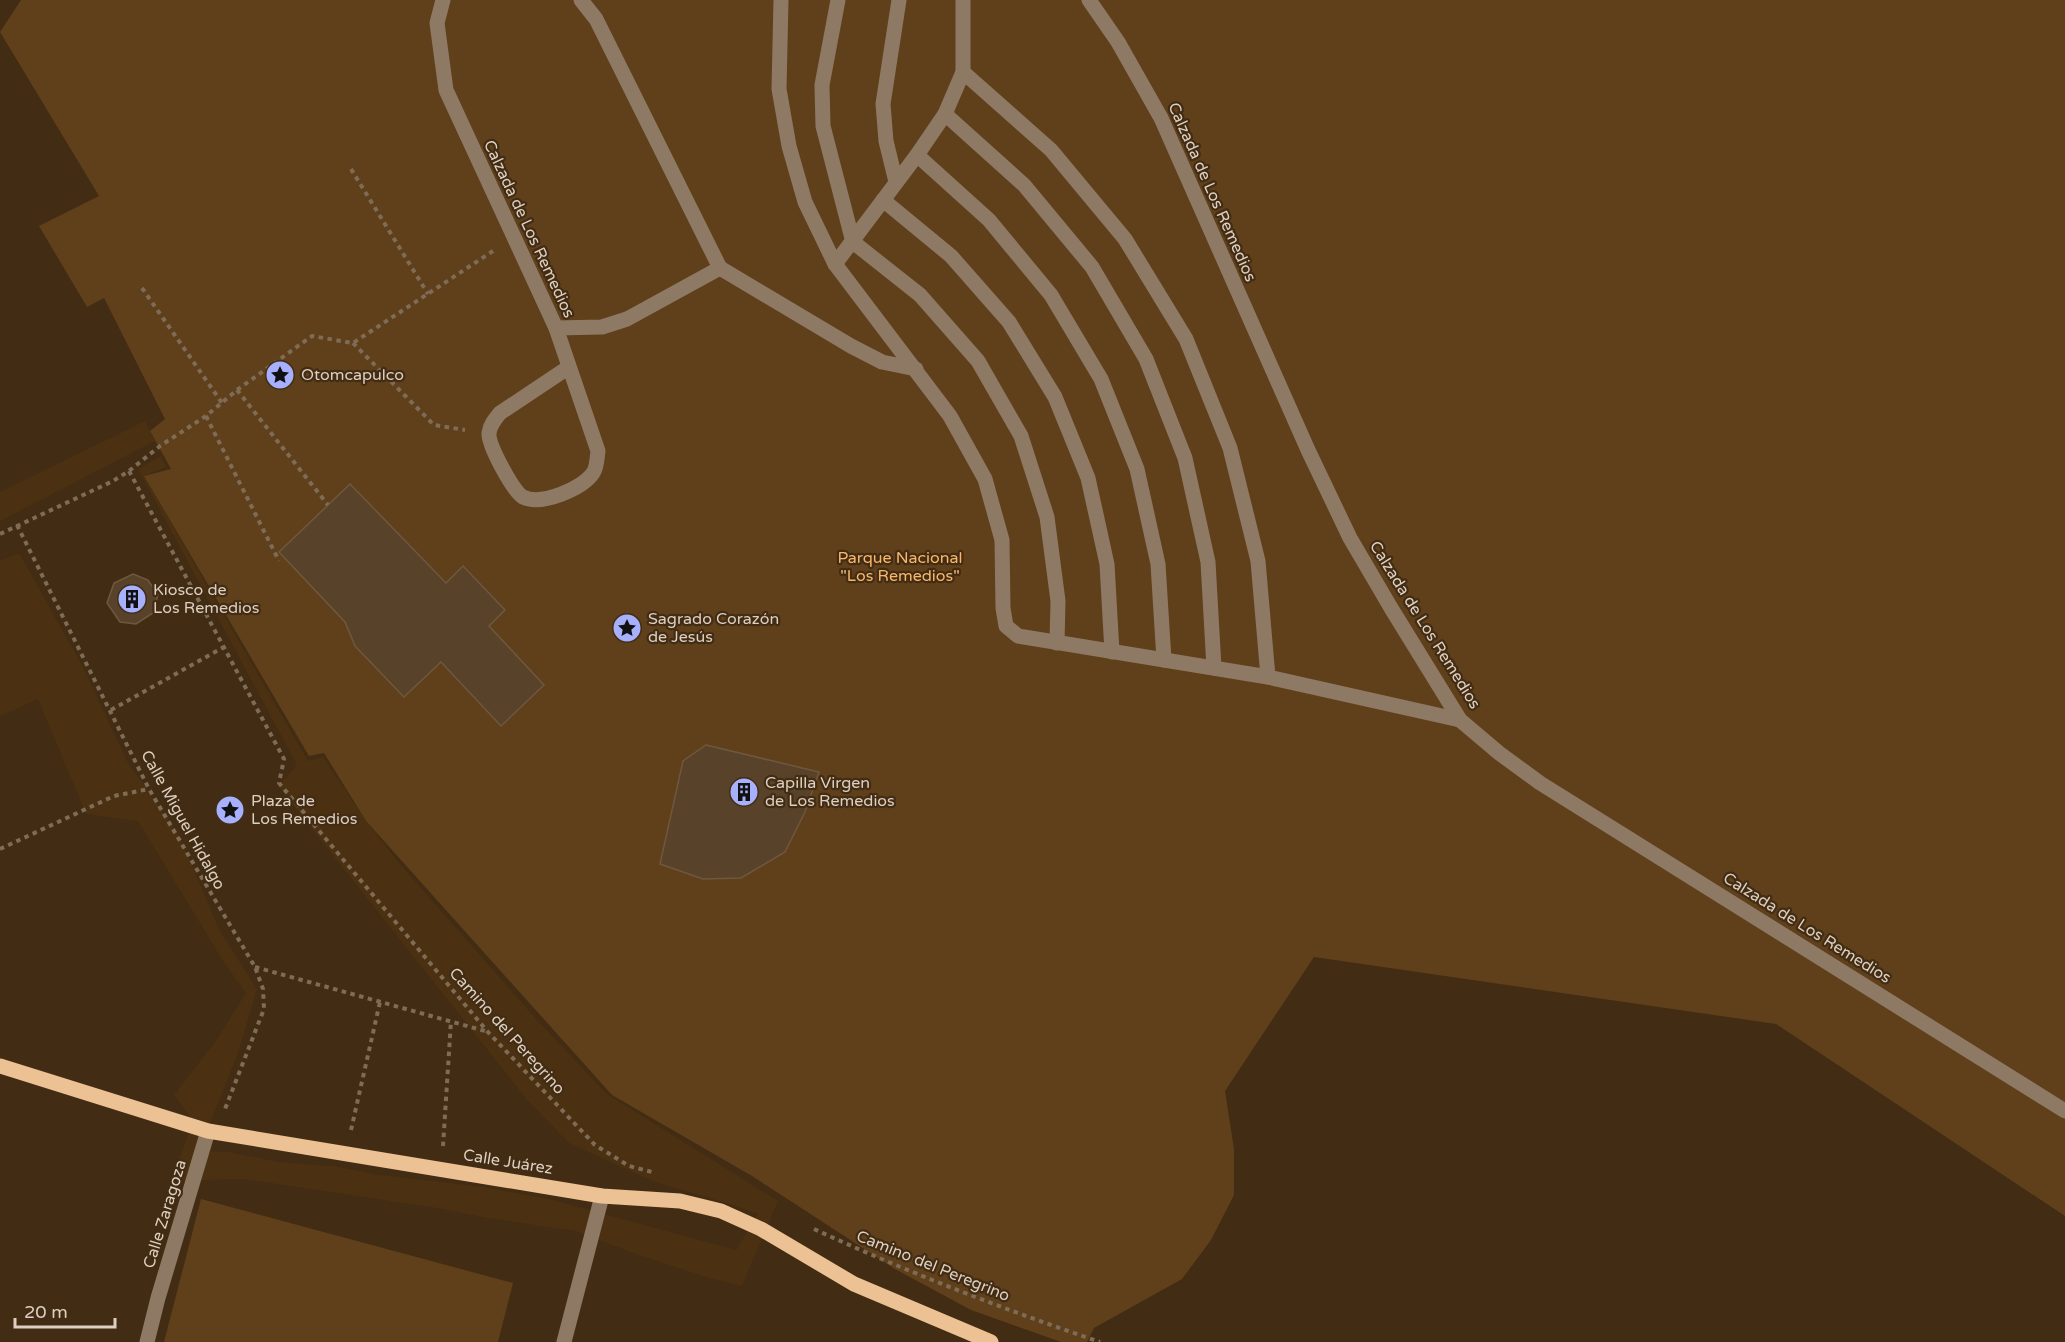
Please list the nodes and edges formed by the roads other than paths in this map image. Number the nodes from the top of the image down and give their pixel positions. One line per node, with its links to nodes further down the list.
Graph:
1 (443, 0): 16 (street, Calzada de Los Remedios)
2 (581, 0): 15 (street)
3 (781, 0): 14 (street)
4 (838, 0): 13 (street)
5 (899, 0): 11 (street)
6 (963, 0): 8 (street)
7 (1089, 0): 24 (street, Calzada de Los Remedios)
8 (963, 72): 9 (street); 23 (street)
9 (945, 114): 10 (street); 22 (street)
10 (917, 155): 11 (street); 21 (street)
11 (896, 182): 12 (street)
12 (883, 200): 13 (street); 20 (street)
13 (853, 242): 14 (street); 19 (street)
14 (835, 264): 18 (street)
15 (720, 268): 16 (street); 18 (street)
16 (556, 328): 17 (street, Calzada de Los Remedios)
17 (569, 367): 17 (street, Calzada de Los Remedios)
18 (916, 369): 19 (street)
19 (1057, 643): 20 (street)
20 (1112, 652): 21 (street)
21 (1164, 660): 22 (street)
22 (1214, 668): 23 (street)
23 (1268, 677): 24 (street)
24 (1460, 720): 26 (street, Calzada de Los Remedios)
25 (0, 1066): 27 (main road, Calle Juárez)
26 (2065, 1111)
27 (212, 1131): 28 (main road, Calle Juárez); 29 (street, Calle Zaragoza)
28 (602, 1196): 30 (street); 31 (main road, Calle Juárez)
29 (147, 1342)
30 (564, 1342)
31 (991, 1342)

